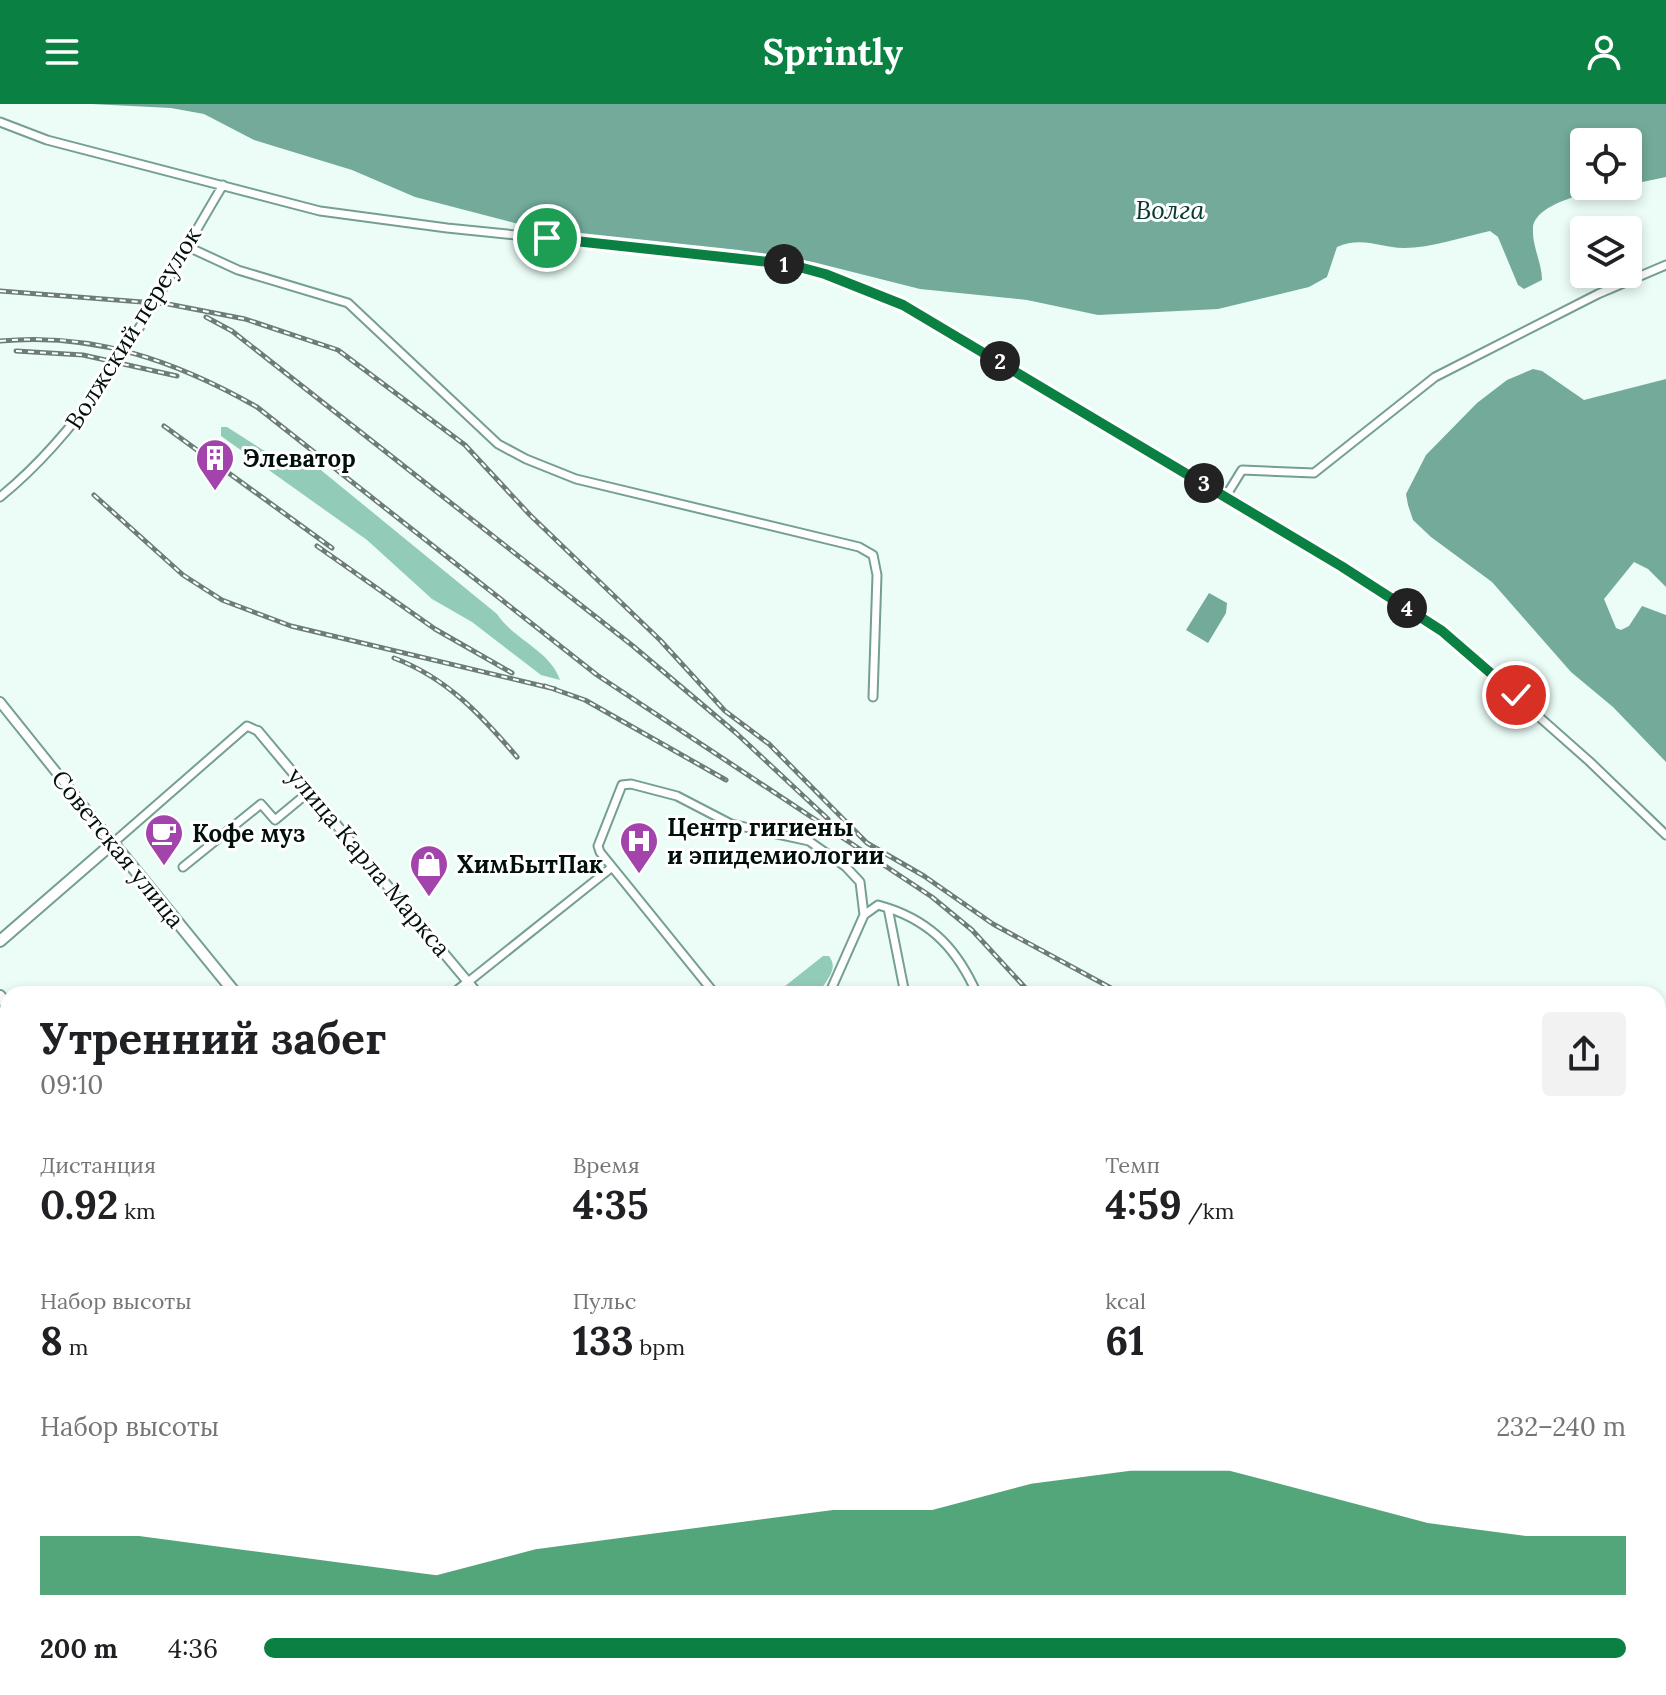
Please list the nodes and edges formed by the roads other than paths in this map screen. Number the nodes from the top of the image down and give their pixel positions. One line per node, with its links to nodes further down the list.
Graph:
1 (0, 122): 2 (street)
2 (223, 185): 3 (street, Волжский переулок); 5 (street)
3 (186, 246): 6 (street, Волжский переулок); 7 (street)
4 (1666, 265): 5 (street)
5 (1226, 496): 11 (street)
6 (0, 497)
7 (873, 697)
8 (0, 702): 12 (street, Советская улица)
9 (258, 731): 10 (street, улица Карла Маркса); 12 (street)
10 (310, 791): 13 (street); 18 (street, улица Карла Маркса)
11 (1666, 835)
12 (113, 843): 17 (main road); 19 (main road, Советская улица)
13 (183, 867)
14 (611, 868): 16 (street); 18 (street); 22 (street)
15 (888, 908): 16 (street); 24 (street); 25 (street)
16 (864, 915): 23 (street)
17 (0, 941)
18 (468, 982): 20 (street); 21 (street, улица Карла Маркса)
19 (229, 986)
20 (463, 986)
21 (471, 986)
22 (708, 986)
23 (833, 986)
24 (903, 986)
25 (973, 986)

